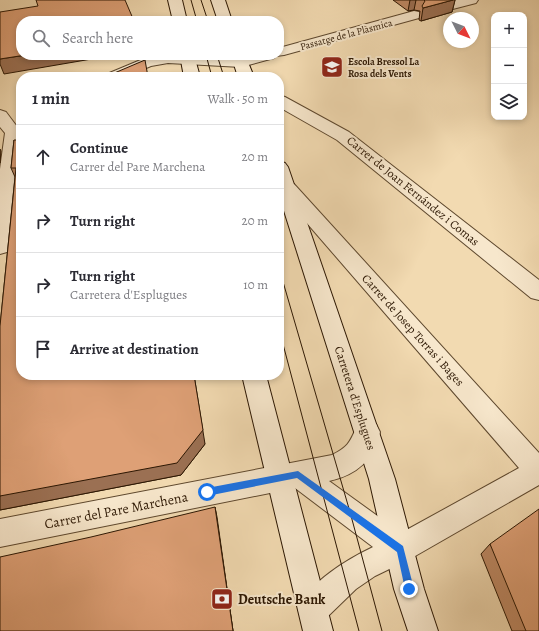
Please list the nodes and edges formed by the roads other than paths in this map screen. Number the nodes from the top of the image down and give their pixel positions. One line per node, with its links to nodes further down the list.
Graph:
1 (175, 0): 5 (street)
2 (218, 0): 6 (street)
3 (471, 0): 4 (street)
4 (445, 7)
5 (179, 16)
6 (223, 16)
7 (414, 16): 8 (street, Passatge de la Plàsmica)
8 (284, 51)
9 (161, 60): 15 (street)
10 (188, 60): 16 (street)
11 (198, 60): 14 (street)
12 (229, 60): 14 (street)
13 (240, 60): 18 (street)
14 (208, 62): 17 (street)
15 (124, 72)
16 (191, 72)
17 (227, 72)
18 (244, 72)
19 (284, 103): 24 (street, Carrer de Joan Fernández i Comas)
20 (7, 120): 23 (street)
21 (284, 179): 27 (street, Carrer de Josep Torras i Bages)
22 (284, 181): 26 (street, Carretera d'Esplugues)
23 (0, 246)
24 (539, 292)
25 (256, 380): 28 (street)
26 (367, 432): 28 (street, Carrer del Pare Marchena); 30 (street, Carretera d'Esplugues)
27 (539, 471): 30 (street)
28 (289, 476): 29 (street, Carrer del Pare Marchena); 30 (street); 31 (street)
29 (0, 533)
30 (400, 549): 31 (street); 32 (street, Carretera d'Esplugues)
31 (316, 620)
32 (423, 631)

